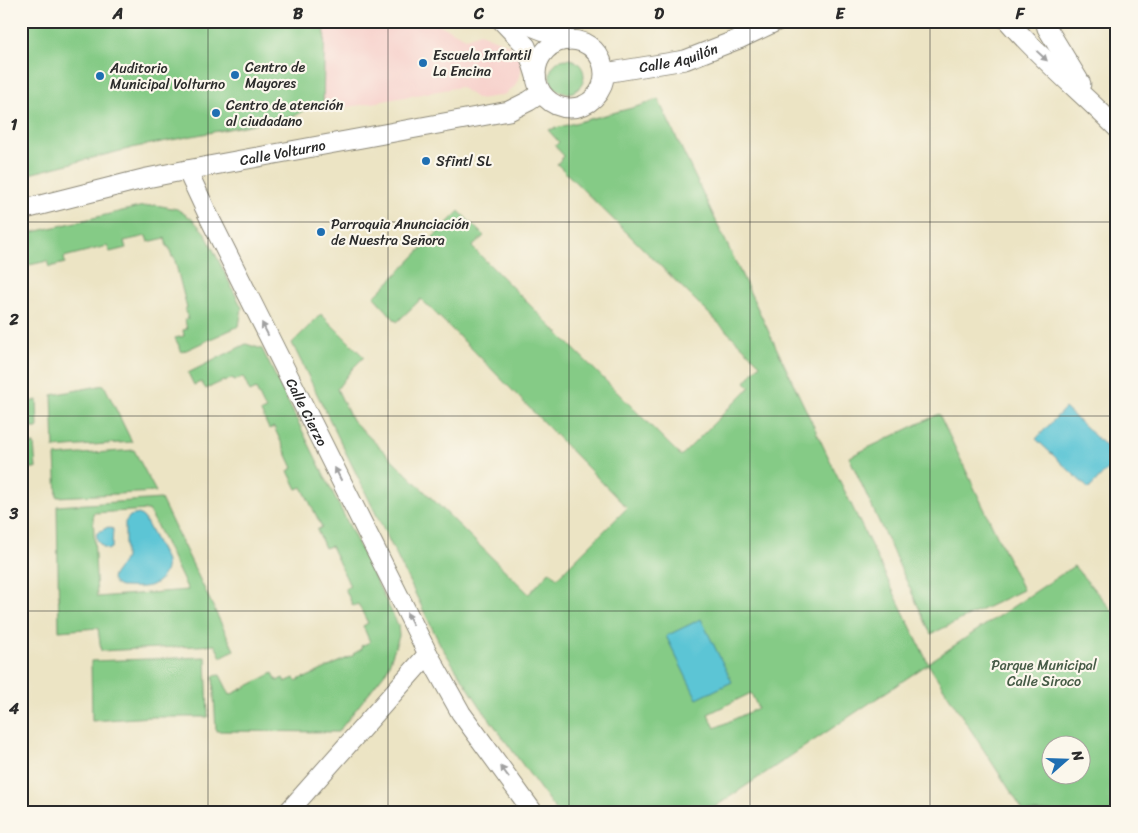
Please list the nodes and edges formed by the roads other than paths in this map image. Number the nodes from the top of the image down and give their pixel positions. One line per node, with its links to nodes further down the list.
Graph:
1 (502, 21): 8 (street)
2 (518, 21): 6 (street)
3 (777, 21): 7 (street, Calle Aquilón)
4 (1008, 21): 9 (street, one-way to 9)
5 (1045, 21): 9 (street)
6 (568, 40): 7 (street); 8 (street)
7 (605, 73): 8 (street)
8 (539, 86): 11 (street, Calle Volturno)
9 (1093, 104): 10 (street)
10 (1117, 128)
11 (187, 170): 12 (street, Calle Volturno); 13 (street, Calle Cierzo, one-way to 11)
12 (21, 210)
13 (428, 654): 14 (street); 15 (street, Calle Cierzo, one-way to 13)
14 (288, 812)
15 (533, 812)

